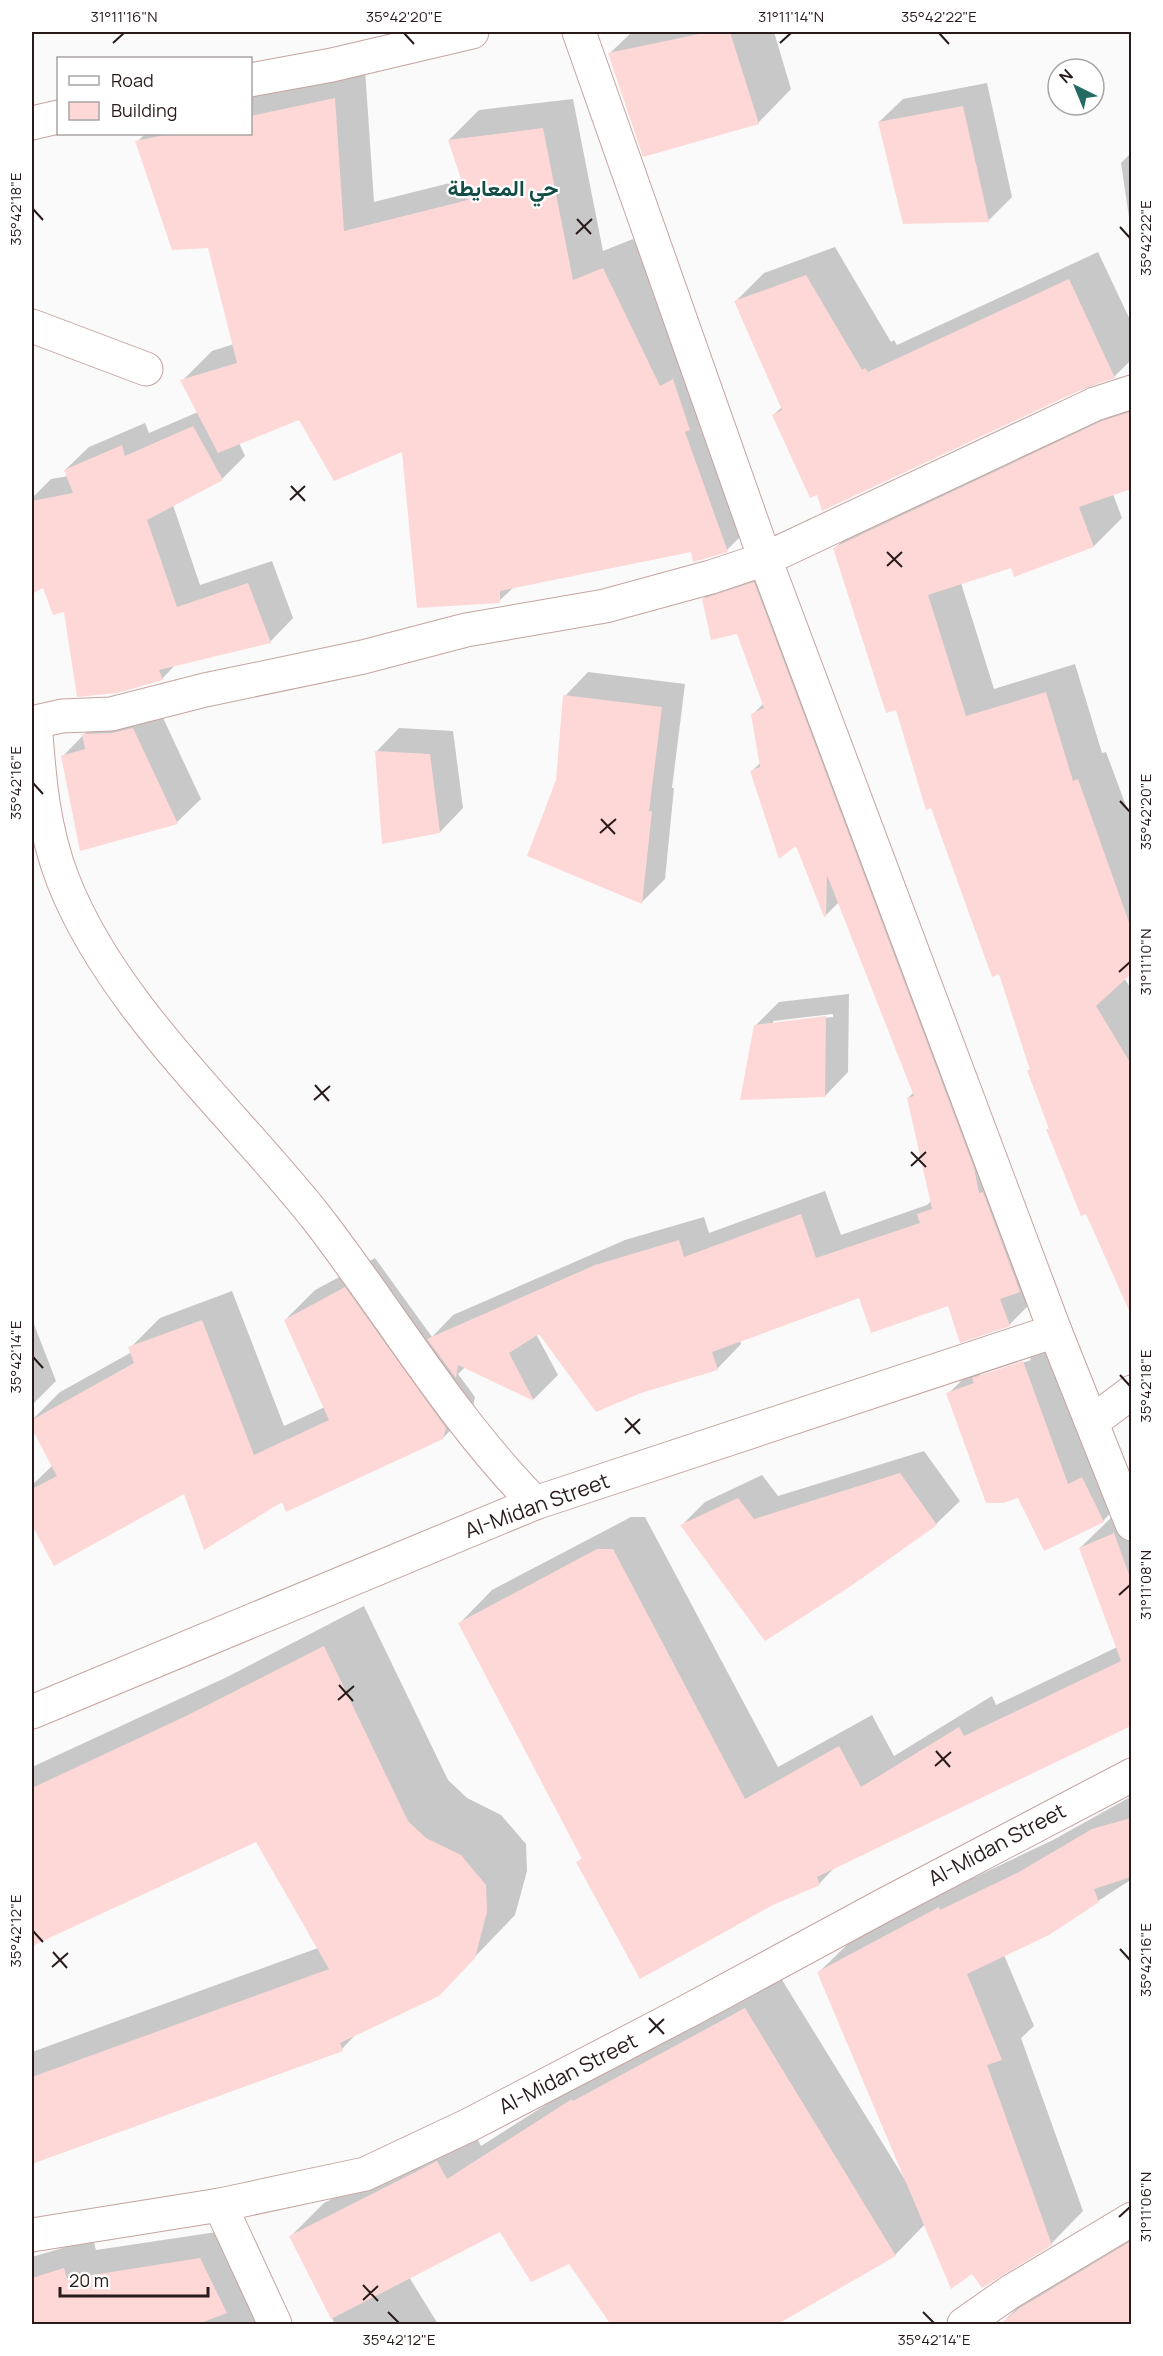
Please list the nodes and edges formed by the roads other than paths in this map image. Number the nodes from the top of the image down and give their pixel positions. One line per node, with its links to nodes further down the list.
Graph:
1 (472, 32): 3 (street)
2 (579, 32): 9 (street)
3 (252, 80)
4 (57, 117): 5 (street)
5 (32, 123)
6 (32, 326): 7 (street)
7 (146, 369)
8 (1131, 392): 9 (street)
9 (765, 559): 10 (street); 11 (street)
10 (33, 717): 14 (street)
11 (1055, 1331): 13 (street); 14 (street, AI-Midan Street)
12 (1131, 1392): 13 (street)
13 (1092, 1422): 15 (street)
14 (535, 1503): 16 (street, AI-Midan Street)
15 (1131, 1524)
16 (32, 1712)
17 (1131, 1775): 18 (street, AI-Midan Street)
18 (220, 2205): 20 (street, AI-Midan Street); 21 (street)
19 (1131, 2219): 22 (street)
20 (32, 2235)
21 (275, 2325)
22 (964, 2325)

